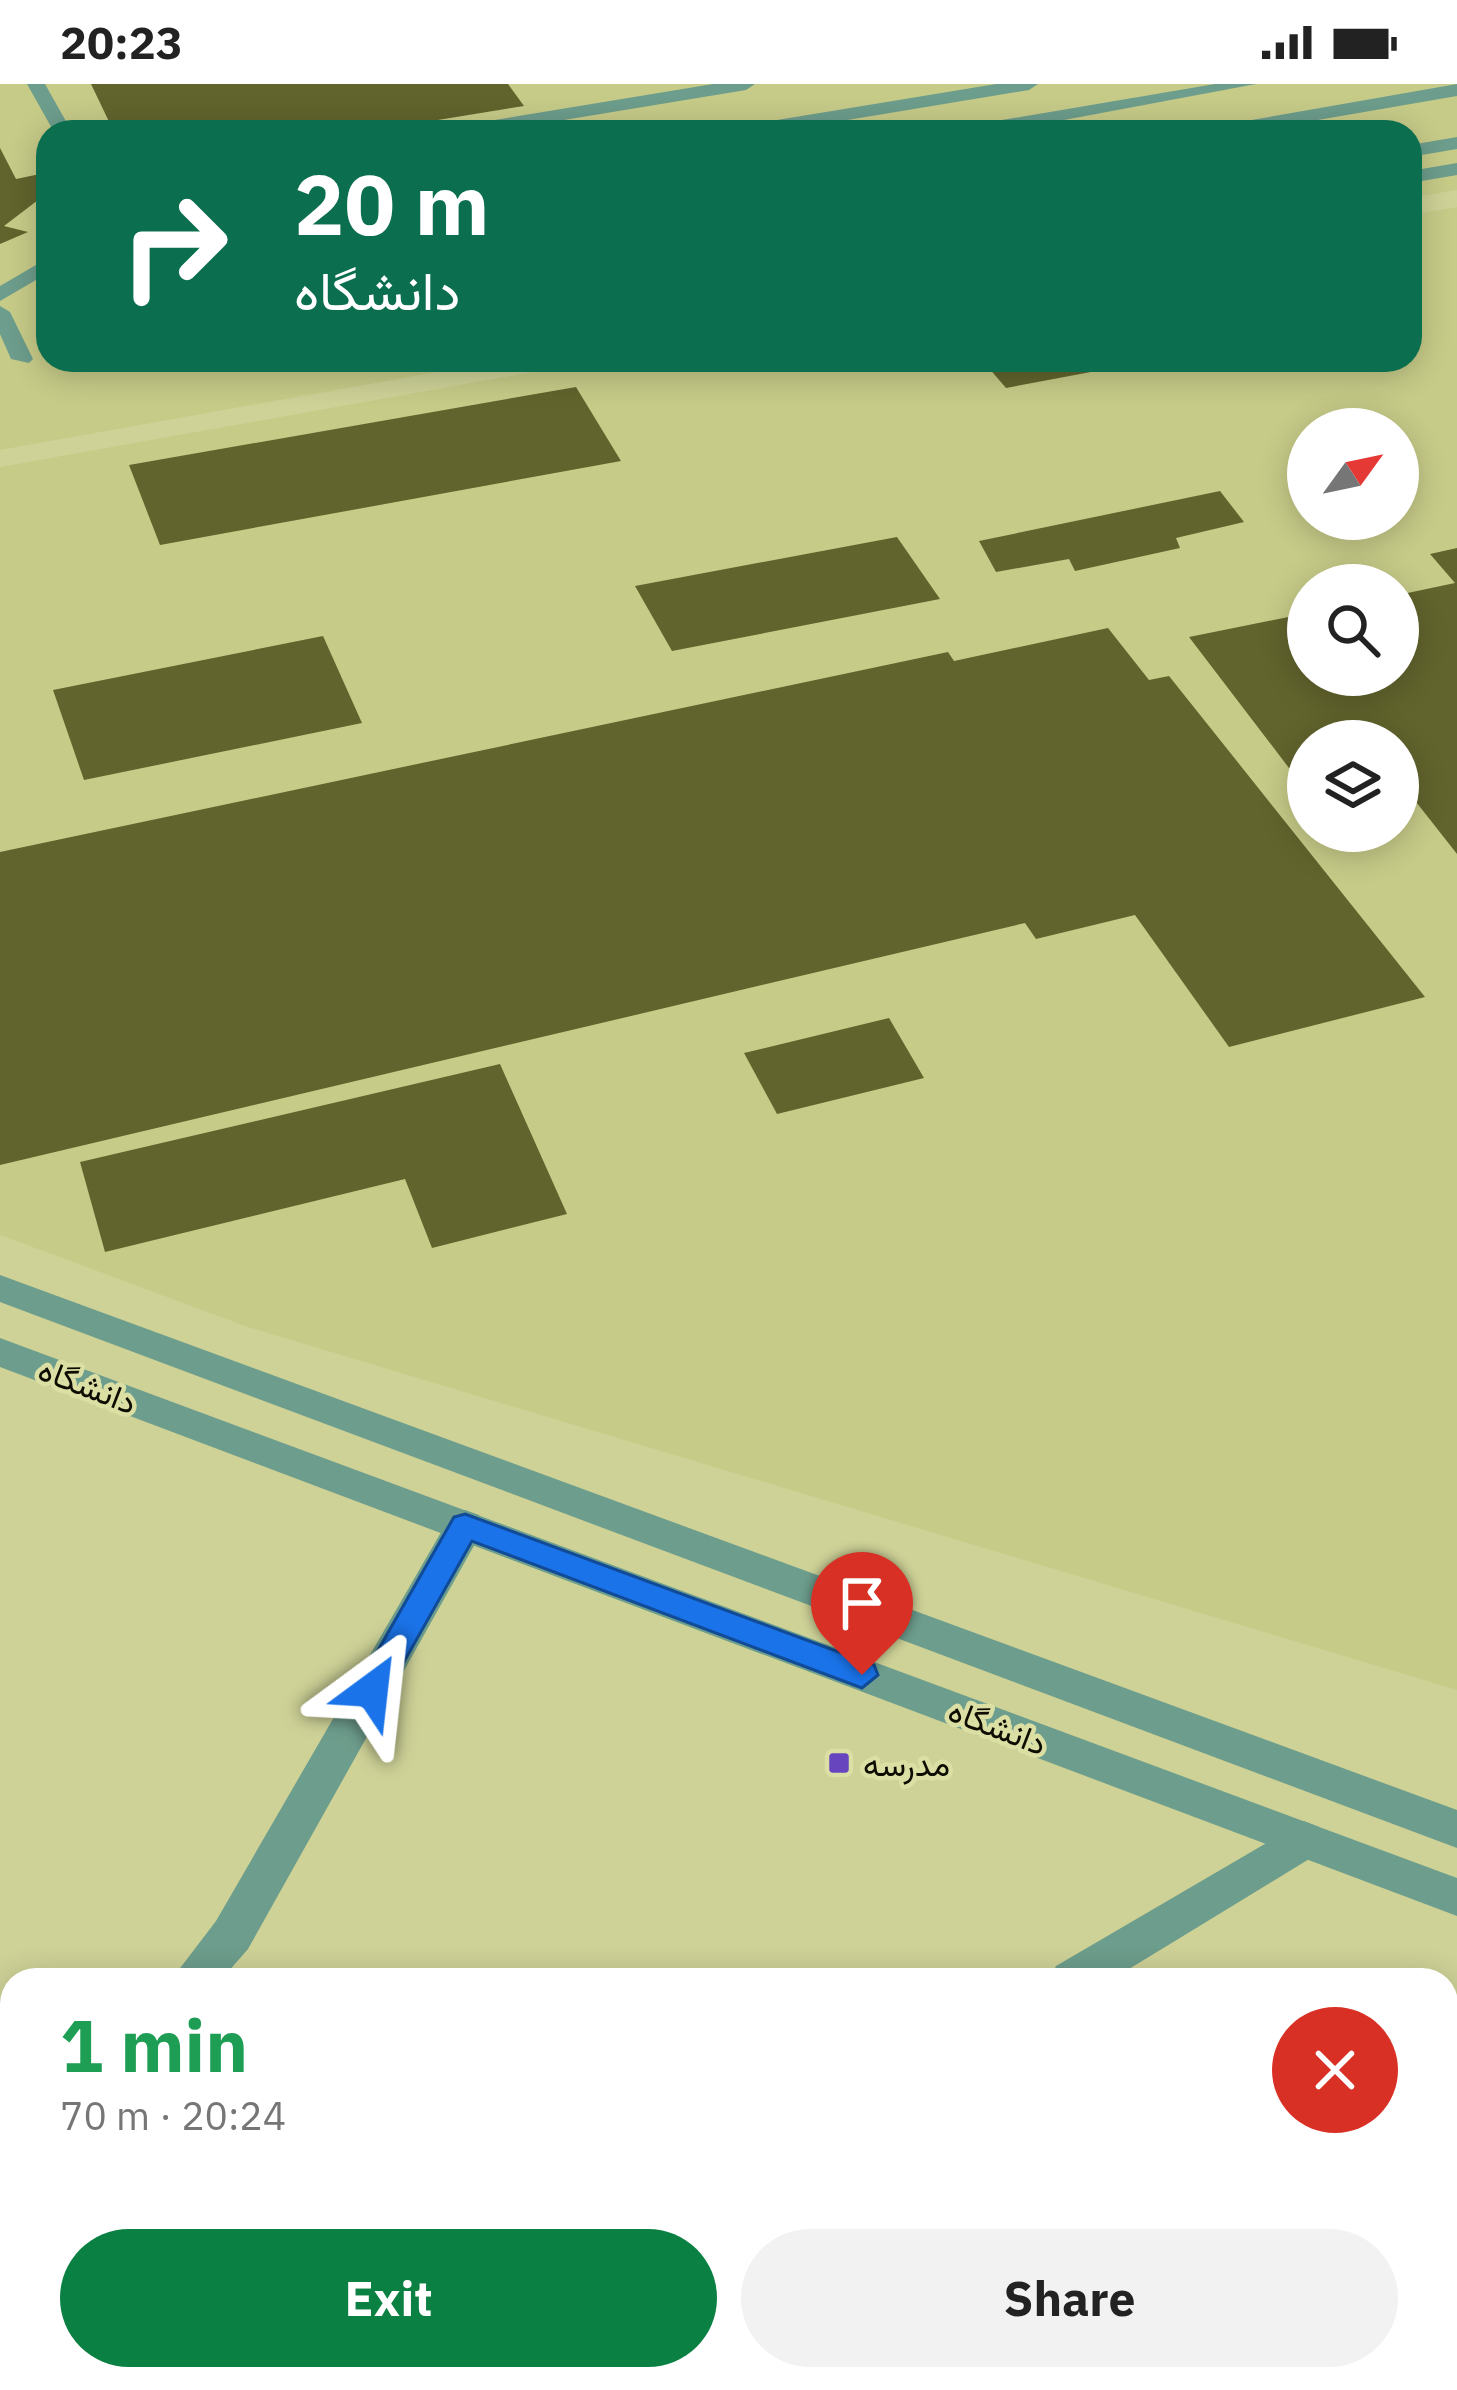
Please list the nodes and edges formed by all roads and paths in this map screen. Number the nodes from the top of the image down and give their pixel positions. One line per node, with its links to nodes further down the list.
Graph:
1 (36, 84): 6 (lane)
2 (746, 84): 7 (lane)
3 (1029, 84): 8 (lane)
4 (1247, 84): 9 (lane)
5 (1457, 90): 10 (lane)
6 (56, 120)
7 (530, 120)
8 (813, 120)
9 (1037, 120)
10 (1285, 120)
11 (1457, 143): 12 (lane)
12 (1422, 149)
13 (1457, 169): 14 (lane)
14 (1422, 176)
15 (36, 265): 16 (lane)
16 (0, 271)
17 (36, 271): 18 (lane)
18 (0, 295)
19 (0, 312): 20 (lane)
20 (22, 359)
21 (0, 1288): 24 (street, دانشگاه)
22 (0, 1352): 23 (street, دانشگاه)
23 (465, 1526): 26 (street, دانشگاه); 28 (street)
24 (1332, 1782): 25 (street, دانشگاه); 26 (street)
25 (1457, 1829)
26 (1304, 1840): 27 (street, دانشگاه); 29 (street)
27 (1457, 1897)
28 (203, 1968)
29 (1092, 1968)

